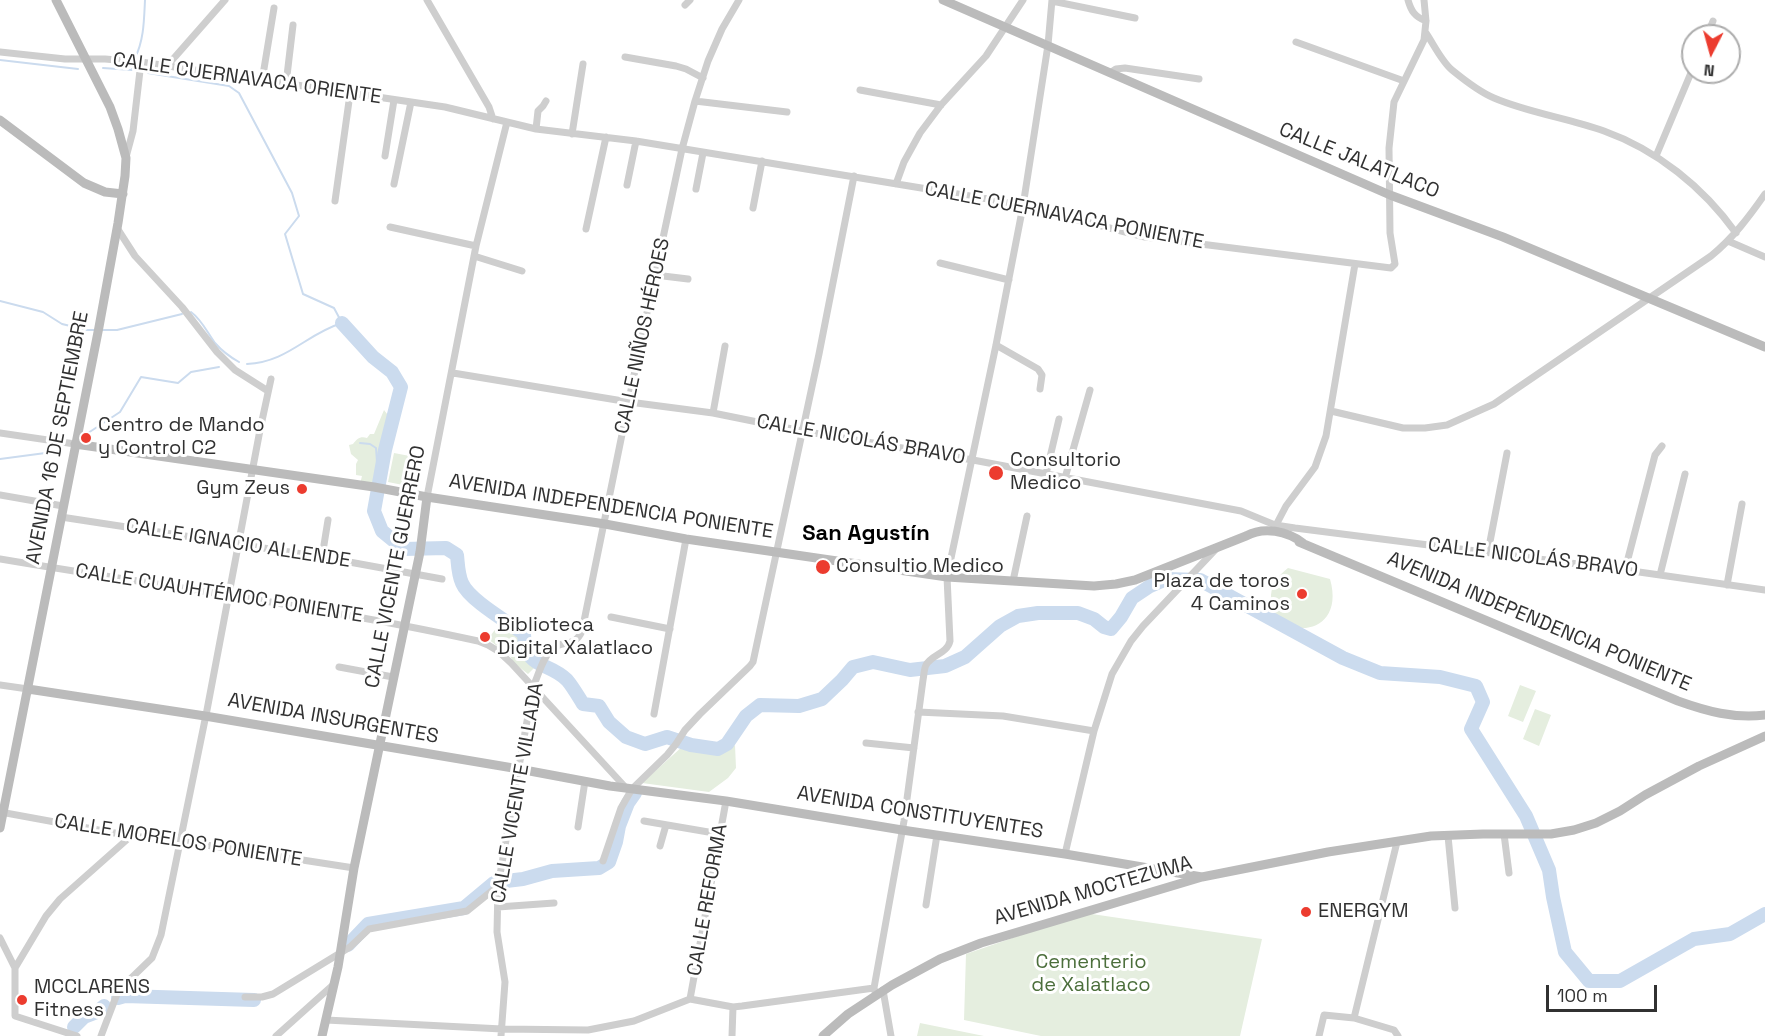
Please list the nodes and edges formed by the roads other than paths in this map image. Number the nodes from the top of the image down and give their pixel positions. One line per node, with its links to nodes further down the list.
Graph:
1 (56, 0): 22 (main road, AVENIDA 16 DE SEPTIEMBRE)
2 (225, 0): 25 (street)
3 (426, 0): 41 (street)
4 (739, 0): 27 (street, CALLE NIÑOS HÉROES)
5 (943, 0): 16 (main road, CALLE JALATLACO)
6 (1023, 0): 16 (street)
7 (1052, 0): 11 (street); 19 (street)
8 (1408, 0): 12 (street)
9 (1424, 0): 12 (street)
10 (274, 8): 29 (street)
11 (1135, 18)
12 (1426, 21): 17 (street)
13 (1713, 21): 14 (street)
14 (1712, 24)
15 (293, 25): 31 (street)
16 (1005, 26): 19 (main road, CALLE JALATLACO); 39 (street)
17 (1426, 33): 30 (street); 51 (street)
18 (1296, 42): 30 (street)
19 (1048, 45): 26 (main road, CALLE JALATLACO); 63 (street)
20 (0, 52): 22 (street, CALLE CUERNAVACA ORIENTE)
21 (625, 57): 27 (street)
22 (86, 60): 23 (street, CALLE CUERNAVACA ORIENTE); 52 (main road, AVENIDA 16 DE SEPTIEMBRE)
23 (141, 62): 25 (street, CALLE CUERNAVACA ORIENTE); 52 (street)
24 (583, 64): 45 (street)
25 (167, 66): 29 (street, CALLE CUERNAVACA ORIENTE)
26 (1110, 73): 28 (street); 60 (main road, CALLE JALATLACO)
27 (703, 78): 37 (street, CALLE NIÑOS HÉROES)
28 (1199, 79)
29 (262, 81): 31 (street, CALLE CUERNAVACA ORIENTE)
30 (1404, 81): 60 (street)
31 (286, 84): 34 (street, CALLE CUERNAVACA ORIENTE)
32 (1686, 84): 51 (street)
33 (860, 90): 39 (street)
34 (350, 94): 35 (street, CALLE CUERNAVACA ORIENTE); 62 (street)
35 (394, 100): 38 (street, CALLE CUERNAVACA ORIENTE); 50 (street)
36 (546, 101): 44 (street)
37 (695, 101): 40 (street); 48 (street, CALLE NIÑOS HÉROES)
38 (411, 102): 41 (street, CALLE CUERNAVACA ORIENTE); 55 (street)
39 (941, 105): 56 (street)
40 (787, 112)
41 (493, 119): 43 (street, CALLE CUERNAVACA PONIENTE)
42 (0, 120): 59 (main road)
43 (507, 122): 44 (street, CALLE CUERNAVACA PONIENTE); 70 (street, CALLE VICENTE GUERRERO)
44 (536, 129): 45 (street, CALLE CUERNAVACA PONIENTE)
45 (572, 134): 46 (street, CALLE CUERNAVACA PONIENTE)
46 (606, 137): 47 (street, CALLE CUERNAVACA PONIENTE); 67 (street)
47 (636, 141): 48 (street, CALLE CUERNAVACA PONIENTE); 57 (street)
48 (682, 149): 49 (street, CALLE CUERNAVACA PONIENTE); 76 (street, CALLE NIÑOS HÉROES)
49 (703, 153): 53 (street, CALLE CUERNAVACA PONIENTE); 58 (street)
50 (385, 156)
51 (1656, 156): 68 (street)
52 (126, 158): 59 (main road, AVENIDA 16 DE SEPTIEMBRE)
53 (762, 161): 54 (street, CALLE CUERNAVACA PONIENTE); 64 (street)
54 (854, 177): 56 (street, CALLE CUERNAVACA PONIENTE); 92 (street)
55 (394, 184)
56 (896, 184): 63 (street, CALLE CUERNAVACA PONIENTE)
57 (627, 185)
58 (696, 189)
59 (123, 194): 66 (main road, AVENIDA 16 DE SEPTIEMBRE)
60 (1390, 195): 74 (street, CALLE CUERNAVACA PONIENTE); 79 (main road, CALLE JALATLACO)
61 (1765, 195): 68 (street)
62 (335, 201)
63 (1023, 206): 74 (street, CALLE CUERNAVACA PONIENTE); 78 (street)
64 (753, 208)
65 (390, 227): 70 (street)
66 (117, 228): 87 (street); 94 (main road, AVENIDA 16 DE SEPTIEMBRE)
67 (586, 230)
68 (1736, 233): 69 (street)
69 (1728, 241): 72 (street); 79 (street)
70 (476, 246): 71 (street, CALLE VICENTE GUERRERO)
71 (474, 256): 75 (street); 83 (street, CALLE VICENTE GUERRERO)
72 (1765, 257)
73 (940, 263): 78 (street)
74 (1355, 264): 89 (street)
75 (522, 271)
76 (655, 275): 77 (street); 88 (street, CALLE NIÑOS HÉROES)
77 (688, 279)
78 (1009, 280): 80 (street)
79 (1650, 298): 82 (main road, CALLE JALATLACO); 89 (street)
80 (996, 345): 85 (street); 97 (street)
81 (726, 346): 90 (street)
82 (1765, 347)
83 (453, 373): 88 (street, CALLE NICOLÁS BRAVO); 103 (street, CALLE VICENTE GUERRERO)
84 (271, 379): 87 (street)
85 (1040, 389)
86 (1090, 390): 101 (street)
87 (268, 392): 98 (street)
88 (629, 402): 90 (street, CALLE NICOLÁS BRAVO); 109 (street, CALLE NIÑOS HÉROES)
89 (1331, 411): 110 (street)
90 (713, 413): 92 (street, CALLE NICOLÁS BRAVO)
91 (1059, 419): 99 (street)
92 (802, 431): 97 (street, CALLE NICOLÁS BRAVO); 116 (street)
93 (0, 434): 94 (street)
94 (75, 444): 98 (main road, AVENIDA INDEPENDENCIA PONIENTE); 105 (main road, AVENIDA 16 DE SEPTIEMBRE)
95 (1662, 447): 121 (street)
96 (1507, 453): 117 (street)
97 (973, 460): 99 (street, CALLE NICOLÁS BRAVO); 124 (street)
98 (252, 471): 103 (main road, AVENIDA INDEPENDENCIA PONIENTE); 113 (street)
99 (1046, 474): 101 (street, CALLE NICOLÁS BRAVO)
100 (1685, 474): 123 (street)
101 (1065, 477): 110 (street, CALLE NICOLÁS BRAVO)
102 (0, 495): 105 (street)
103 (428, 497): 109 (main road, AVENIDA INDEPENDENCIA PONIENTE); 122 (main road, CALLE VICENTE GUERRERO)
104 (1742, 504): 127 (street)
105 (63, 506): 107 (main road, AVENIDA 16 DE SEPTIEMBRE)
106 (1027, 516): 126 (street)
107 (61, 517): 113 (street, CALLE IGNACIO ALLENDE); 120 (main road, AVENIDA 16 DE SEPTIEMBRE)
108 (328, 520): 118 (street)
109 (605, 524): 112 (main road, AVENIDA INDEPENDENCIA PONIENTE); 133 (street, CALLE NIÑOS HÉROES)
110 (1275, 528): 111 (main road, AVENIDA INDEPENDENCIA PONIENTE); 114 (main road, AVENIDA INDEPENDENCIA PONIENTE); 117 (street, CALLE NICOLÁS BRAVO)
111 (1246, 536): 114 (main road, AVENIDA INDEPENDENCIA PONIENTE); 115 (main road, AVENIDA INDEPENDENCIA PONIENTE)
112 (686, 539): 116 (main road, AVENIDA INDEPENDENCIA PONIENTE); 132 (street)
113 (239, 543): 118 (street, CALLE IGNACIO ALLENDE); 129 (street)
114 (1303, 543): 141 (main road, AVENIDA INDEPENDENCIA PONIENTE)
115 (1217, 548): 126 (main road, AVENIDA INDEPENDENCIA PONIENTE); 143 (street)
116 (777, 552): 124 (main road, AVENIDA INDEPENDENCIA PONIENTE); 150 (street)
117 (1488, 552): 121 (street, CALLE NICOLÁS BRAVO)
118 (322, 557): 122 (street, CALLE IGNACIO ALLENDE)
119 (0, 559): 120 (street, CALLE CUAUHTÉMOC PONIENTE)
120 (50, 568): 129 (street, CALLE CUAUHTÉMOC PONIENTE); 138 (main road, AVENIDA 16 DE SEPTIEMBRE)
121 (1625, 570): 123 (street, CALLE NICOLÁS BRAVO)
122 (415, 573): 125 (street, CALLE IGNACIO ALLENDE); 131 (main road, CALLE VICENTE GUERRERO)
123 (1660, 575): 127 (street, CALLE NICOLÁS BRAVO)
124 (947, 577): 126 (main road, AVENIDA INDEPENDENCIA PONIENTE); 139 (street)
125 (442, 579)
126 (1013, 581)
127 (1727, 585): 128 (street, CALLE NICOLÁS BRAVO)
128 (1765, 590)
129 (229, 594): 131 (street, CALLE CUAUHTÉMOC PONIENTE); 142 (street)
130 (610, 617): 132 (street)
131 (404, 624): 135 (main road, CALLE VICENTE GUERRERO); 137 (street, CALLE CUAUHTÉMOC PONIENTE)
132 (669, 629): 140 (street)
133 (545, 659): 137 (street, CALLE VICENTE VILLADA)
134 (339, 667): 135 (street)
135 (393, 677): 146 (main road, CALLE VICENTE GUERRERO)
136 (0, 685): 138 (street)
137 (533, 687): 148 (street, CALLE VICENTE VILLADA); 150 (street, CALLE CUAUHTÉMOC PONIENTE)
138 (28, 689): 142 (main road, AVENIDA INSURGENTES); 152 (main road, AVENIDA 16 DE SEPTIEMBRE)
139 (918, 712): 143 (street); 147 (street)
140 (654, 714)
141 (1765, 715)
142 (205, 716): 146 (main road, AVENIDA INSURGENTES); 163 (street)
143 (1094, 731): 166 (street)
144 (1765, 736): 159 (main road, AVENIDA MOCTEZUMA)
145 (866, 743): 147 (street)
146 (380, 745): 148 (main road, AVENIDA INSURGENTES); 168 (main road, CALLE VICENTE GUERRERO)
147 (914, 748): 157 (street)
148 (519, 769): 149 (main road, AVENIDA INSURGENTES); 171 (street, CALLE VICENTE VILLADA)
149 (585, 781): 150 (main road, AVENIDA INSURGENTES); 155 (street)
150 (629, 789): 151 (main road, AVENIDA CONSTITUYENTES); 167 (street)
151 (726, 801): 157 (main road, AVENIDA CONSTITUYENTES); 158 (street, CALLE REFORMA)
152 (2, 813): 156 (main road, AVENIDA 16 DE SEPTIEMBRE); 161 (street, CALLE MORELOS PONIENTE)
153 (644, 821): 154 (street)
154 (666, 825): 158 (street); 165 (street)
155 (578, 827)
156 (0, 828)
157 (903, 830): 160 (main road, AVENIDA CONSTITUYENTES); 180 (street)
158 (720, 834): 182 (street, CALLE REFORMA)
159 (1504, 834): 162 (main road, AVENIDA MOCTEZUMA); 169 (street)
160 (937, 835): 166 (main road, AVENIDA CONSTITUYENTES); 173 (street)
161 (131, 836): 163 (street, CALLE MORELOS PONIENTE); 178 (street)
162 (1448, 836): 164 (main road, AVENIDA MOCTEZUMA); 175 (street)
163 (180, 841): 168 (street, CALLE MORELOS PONIENTE); 191 (street)
164 (1397, 842): 170 (main road, AVENIDA MOCTEZUMA); 184 (street)
165 (660, 846)
166 (1065, 854): 170 (main road, AVENIDA CONSTITUYENTES)
167 (603, 861)
168 (354, 868): 177 (main road, CALLE VICENTE GUERRERO)
169 (1509, 873)
170 (1202, 878): 180 (main road, AVENIDA MOCTEZUMA)
171 (498, 886): 174 (street, CALLE VICENTE VILLADA); 177 (street)
172 (554, 903): 174 (street)
173 (926, 905)
174 (498, 907): 186 (street, CALLE VICENTE VILLADA)
175 (1455, 908)
176 (0, 938): 178 (street)
177 (340, 953): 179 (main road, CALLE VICENTE GUERRERO); 181 (street)
178 (15, 968): 190 (street)
179 (334, 984): 185 (main road, CALLE VICENTE GUERRERO); 192 (street)
180 (878, 991): 183 (street); 187 (main road, AVENIDA MOCTEZUMA); 196 (street)
181 (245, 997)
182 (690, 999): 183 (street); 189 (street)
183 (733, 1006): 194 (street)
184 (1354, 1018): 197 (street); 198 (street)
185 (326, 1020): 186 (street); 193 (main road, CALLE VICENTE GUERRERO)
186 (502, 1032): 188 (street)
187 (833, 1032): 195 (main road, AVENIDA MOCTEZUMA)
188 (553, 1033): 189 (street)
189 (589, 1033)
190 (77, 1036)
191 (101, 1036)
192 (276, 1036)
193 (322, 1036)
194 (732, 1036)
195 (823, 1036)
196 (891, 1036)
197 (1319, 1036)
198 (1398, 1036)

